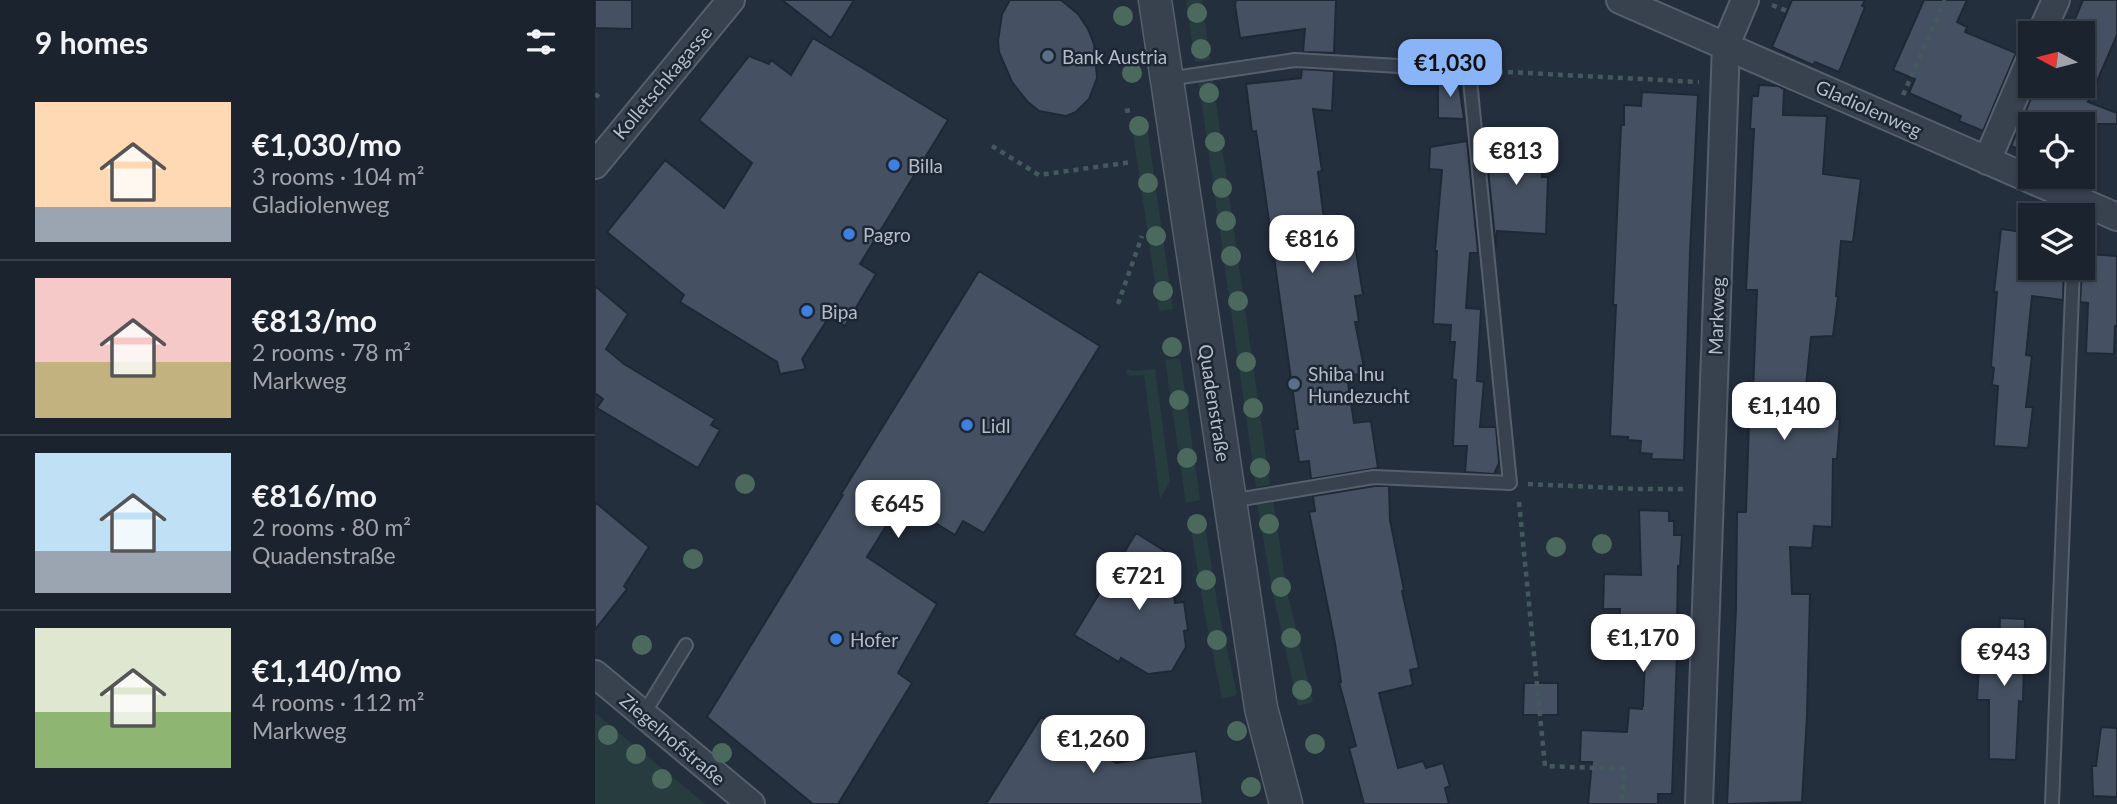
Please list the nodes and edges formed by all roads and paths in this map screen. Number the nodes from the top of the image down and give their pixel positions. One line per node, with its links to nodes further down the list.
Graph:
1 (730, 0): 22 (street, Kolletschkagasse)
2 (1155, 0): 11 (street, Quadenstraße)
3 (1620, 0): 9 (street, Gladiolenweg)
4 (1945, 0): 18 (path)
5 (2056, 0): 8 (street)
6 (1755, 1): 7 (path); 9 (street, Markweg)
7 (1787, 11)
8 (2046, 21)
9 (1726, 45): 12 (street, Markweg); 18 (street, Gladiolenweg)
10 (1469, 70): 11 (lane); 12 (path); 27 (lane)
11 (1166, 79): 29 (street, Quadenstraße)
12 (1725, 83): 28 (street, Markweg)
13 (2018, 88): 20 (street)
14 (595, 94): 15 (path)
15 (603, 100)
16 (1131, 110): 17 (path)
17 (1125, 111)
18 (1893, 119): 20 (street, Gladiolenweg)
19 (992, 146): 21 (path)
20 (1987, 161): 23 (street, Gladiolenweg)
21 (1132, 162)
22 (595, 165)
23 (2117, 217)
24 (1142, 236): 26 (path)
25 (2073, 280): 37 (lane)
26 (1118, 304)
27 (1514, 483): 28 (path); 29 (lane); 35 (path)
28 (1710, 489): 36 (street, Markweg)
29 (1229, 501): 34 (street, Quadenstraße)
30 (686, 645): 32 (lane)
31 (595, 674): 32 (street, Ziegelhofstraße)
32 (643, 715): 33 (street, Ziegelhofstraße)
33 (751, 804)
34 (1286, 804)
35 (1622, 804)
36 (1699, 804)
37 (2052, 804)

